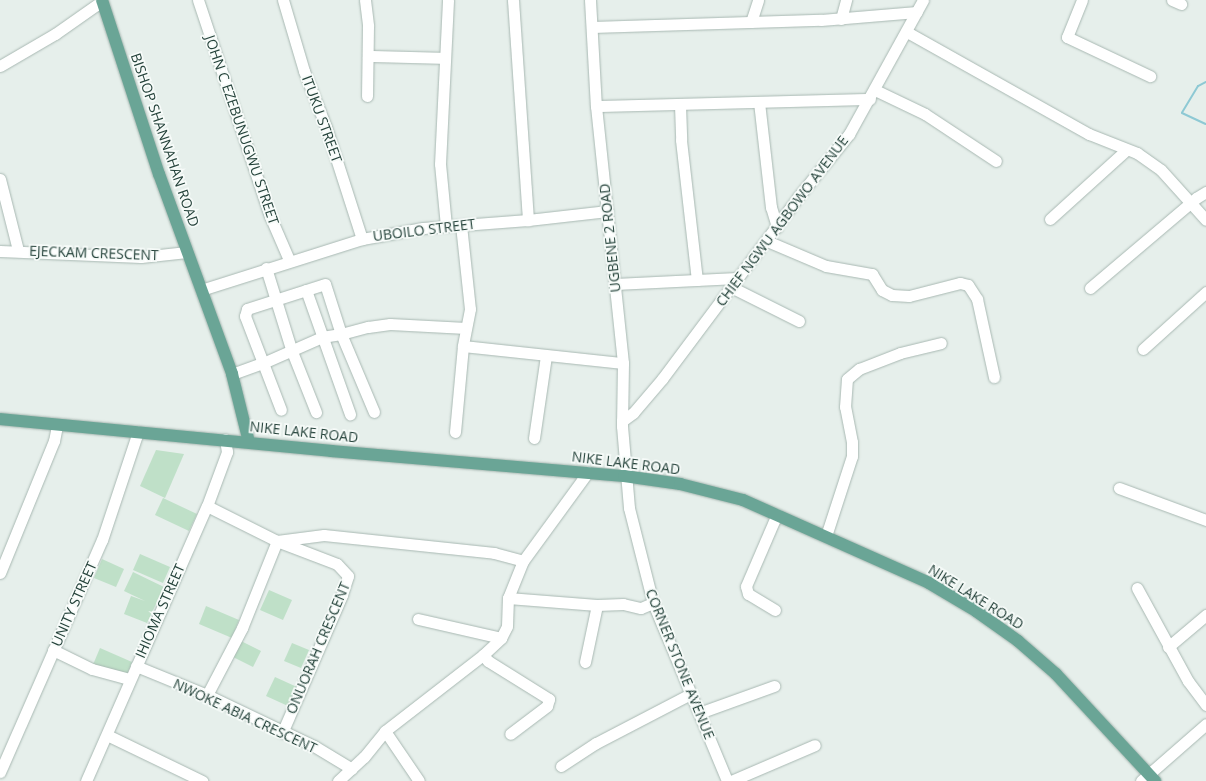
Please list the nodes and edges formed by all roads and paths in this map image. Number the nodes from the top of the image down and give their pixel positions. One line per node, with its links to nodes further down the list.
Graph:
1 (198, 0): 43 (street, JOHN C EZEBUNUGWU STREET)
2 (283, 0): 38 (street, ITUKU STREET)
3 (365, 0): 17 (street)
4 (448, 0): 18 (street)
5 (514, 0): 33 (street)
6 (590, 0): 15 (street, UGBENE 2 ROAD)
7 (758, 0): 14 (street)
8 (846, 0): 13 (street)
9 (923, 0): 12 (street, CHIEF NGWU AGBOWO AVENUE)
10 (1082, 0): 20 (street)
11 (102, 1): 19 (street); 42 (main road, BISHOP SHANNAHAN ROAD)
12 (917, 12): 13 (street); 16 (street, CHIEF NGWU AGBOWO AVENUE)
13 (841, 19): 14 (street)
14 (751, 22): 15 (street)
15 (592, 27): 25 (street, UGBENE 2 ROAD)
16 (907, 32): 21 (street, CHIEF NGWU AGBOWO AVENUE); 26 (street)
17 (368, 56): 18 (street); 22 (street)
18 (443, 58): 36 (street)
19 (0, 66)
20 (1150, 76)
21 (873, 94): 23 (street); 27 (street); 37 (street, CHIEF NGWU AGBOWO AVENUE)
22 (367, 96)
23 (759, 102): 24 (street); 37 (street)
24 (680, 104): 25 (street); 45 (street)
25 (596, 106): 31 (street, UGBENE 2 ROAD)
26 (1126, 150): 30 (street); 32 (street)
27 (996, 161)
28 (0, 179): 40 (street)
29 (1206, 192): 30 (street)
30 (1190, 204): 34 (street); 48 (street)
31 (607, 211): 33 (street, UBOILO STREET); 47 (street, UGBENE 2 ROAD)
32 (1050, 219)
33 (528, 220): 35 (street, UBOILO STREET)
34 (1206, 220)
35 (461, 225): 36 (street, UBOILO STREET); 54 (street)
36 (446, 226): 38 (street, UBOILO STREET)
37 (777, 227): 39 (street, CHIEF NGWU AGBOWO AVENUE)
38 (362, 238): 43 (street, UBOILO STREET)
39 (767, 241): 46 (street, CHIEF NGWU AGBOWO AVENUE); 65 (street)
40 (18, 250): 41 (street, EJECKAM CRESCENT); 42 (street, EJECKAM CRESCENT)
41 (0, 251)
42 (187, 252): 49 (main road, BISHOP SHANNAHAN ROAD)
43 (289, 260): 44 (street, UBOILO STREET)
44 (266, 268): 49 (street, UBOILO STREET); 52 (street)
45 (697, 280): 46 (street); 47 (street)
46 (734, 282): 53 (street); 72 (street, CHIEF NGWU AGBOWO AVENUE)
47 (615, 284): 63 (street, UGBENE 2 ROAD)
48 (1090, 288)
49 (201, 290): 64 (main road, BISHOP SHANNAHAN ROAD)
50 (306, 290): 52 (street); 55 (street); 56 (street)
51 (1206, 292): 60 (street)
52 (276, 300): 59 (street); 62 (street)
53 (799, 321)
54 (466, 328): 55 (street); 58 (street)
55 (342, 334): 56 (street); 68 (street)
56 (322, 337): 59 (street); 69 (street)
57 (941, 343): 84 (street)
58 (464, 346): 61 (street); 74 (street)
59 (291, 349): 62 (street); 67 (street)
60 (1143, 349)
61 (546, 356): 63 (street); 75 (street)
62 (263, 363): 64 (street); 66 (street)
63 (623, 363): 72 (street, UGBENE 2 ROAD)
64 (232, 374): 77 (main road, BISHOP SHANNAHAN ROAD)
65 (994, 377)
66 (281, 410)
67 (316, 412)
68 (374, 412)
69 (350, 414)
70 (0, 419): 71 (main road, NIKE LAKE ROAD)
71 (57, 426): 73 (main road, NIKE LAKE ROAD); 87 (street)
72 (622, 426): 79 (street, UGBENE 2 ROAD)
73 (138, 432): 76 (main road, NIKE LAKE ROAD); 97 (street, UNITY STREET)
74 (454, 432)
75 (534, 438)
76 (225, 439): 77 (main road, NIKE LAKE ROAD); 81 (street, IHIOMA STREET)
77 (250, 442): 78 (main road, NIKE LAKE ROAD)
78 (588, 472): 79 (main road, NIKE LAKE ROAD); 86 (street)
79 (624, 476): 82 (main road, NIKE LAKE ROAD); 90 (street, CORNER STONE AVENUE)
80 (1118, 488): 83 (street)
81 (207, 506): 85 (street, ONUORAH CRESCENT); 100 (street, IHIOMA STREET)
82 (777, 514): 84 (main road, NIKE LAKE ROAD); 92 (street)
83 (1206, 520)
84 (826, 536): 117 (main road, NIKE LAKE ROAD)
85 (277, 541): 86 (street); 104 (street); 109 (street, ONUORAH CRESCENT)
86 (523, 561): 89 (street)
87 (0, 573)
88 (1137, 588): 96 (street)
89 (508, 598): 91 (street); 95 (street)
90 (653, 603): 91 (street); 103 (street, CORNER STONE AVENUE)
91 (597, 605): 99 (street)
92 (775, 610)
93 (1206, 615): 96 (street)
94 (418, 619): 95 (street)
95 (501, 638): 98 (street)
96 (1168, 647): 105 (street)
97 (53, 650): 101 (street); 115 (street, UNITY STREET)
98 (483, 655): 108 (street); 111 (street)
99 (585, 662)
100 (136, 666): 101 (street, IHIOMA STREET); 104 (street, NWOKE ABIA CRESCENT)
101 (129, 679): 110 (street, IHIOMA STREET)
102 (774, 686): 106 (street)
103 (690, 694): 106 (street, CORNER STONE AVENUE); 113 (street)
104 (207, 695): 109 (street, NWOKE ABIA CRESCENT)
105 (1206, 705)
106 (699, 713): 122 (street, CORNER STONE AVENUE)
107 (1206, 724): 117 (street)
108 (385, 731): 114 (street); 121 (street)
109 (282, 733): 114 (street, NWOKE ABIA CRESCENT)
110 (107, 734): 116 (street); 118 (street, IHIOMA STREET)
111 (510, 734)
112 (815, 745): 123 (street)
113 (561, 766)
114 (352, 769): 120 (street)
115 (0, 772)
116 (175, 776): 119 (street)
117 (1148, 779)
118 (86, 781)
119 (202, 781)
120 (338, 781)
121 (419, 781)
122 (727, 781)
123 (731, 781)

